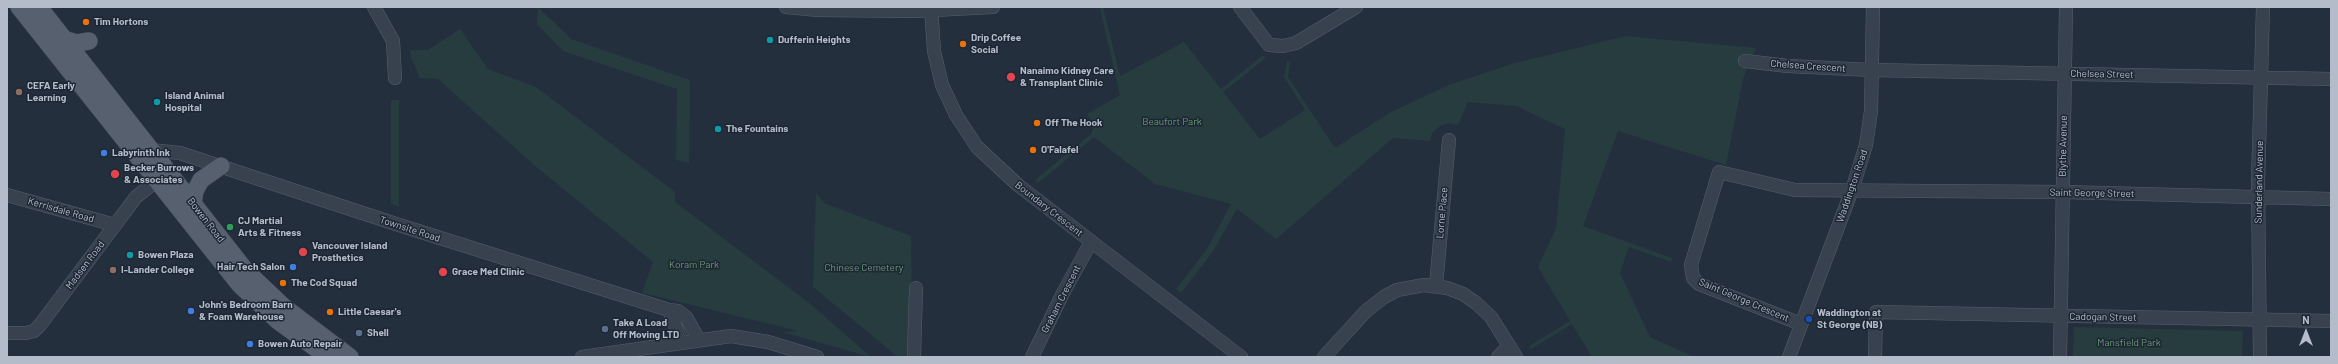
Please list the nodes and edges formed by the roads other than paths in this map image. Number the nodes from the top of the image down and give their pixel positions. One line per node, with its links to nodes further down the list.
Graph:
1 (19, 7): 18 (main road, Bowen Road)
2 (39, 7): 20 (main road, Bowen Road)
3 (374, 7): 15 (street)
4 (786, 7): 11 (street)
5 (993, 7): 11 (street)
6 (1240, 7): 7 (street)
7 (1356, 7)
8 (1873, 7): 13 (street, Waddington Road)
9 (2066, 7): 14 (street, Blythe Avenue)
10 (2263, 7): 16 (street, Sunderland Avenue)
11 (931, 9): 31 (street, Boundary Crescent)
12 (1745, 61): 13 (street, Chelsea Crescent)
13 (1872, 70): 14 (street, Chelsea Street); 23 (street, Waddington Road)
14 (2065, 74): 16 (street, Chelsea Street); 24 (street, Blythe Avenue)
15 (395, 78)
16 (2262, 78): 17 (street, Chelsea Street); 26 (street, Sunderland Avenue)
17 (2331, 79)
18 (93, 101): 20 (main road); 22 (main road, Bowen Road)
19 (1449, 140): 32 (street, Lorne Place)
20 (151, 150): 21 (street, Townsite Road); 28 (main road, Bowen Road)
21 (221, 166): 28 (main road); 34 (street, Townsite Road)
22 (156, 181): 29 (street, Madsen Road); 30 (main road); 43 (main road, Bowen Road)
23 (1852, 190): 24 (street, Saint George Street); 38 (street, Waddington Road); 38 (street, Saint George Crescent)
24 (2063, 192): 26 (street, Saint George Street); 35 (street, Blythe Avenue)
25 (7, 195): 29 (street, Kerrisdale Road)
26 (2258, 196): 27 (street, Saint George Street); 36 (street, Sunderland Avenue)
27 (2331, 198)
28 (194, 204): 30 (main road, Bowen Road)
29 (115, 225): 39 (street, Madsen Road)
30 (213, 229): 44 (main road, Bowen Road)
31 (1091, 242): 48 (street, Graham Crescent); 49 (street, Boundary Crescent)
32 (1436, 286): 42 (street); 50 (street)
33 (916, 288): 47 (street)
34 (669, 310): 40 (street, Townsite Road); 41 (street)
35 (2062, 316): 36 (street, Cadogan Street); 53 (street, Cadogan Street); 54 (street, Blythe Avenue)
36 (2261, 320): 37 (street, Cadogan Street); 55 (street, Sunderland Avenue)
37 (2331, 321)
38 (1801, 324): 52 (street, Waddington Road)
39 (7, 333)
40 (699, 340): 41 (street); 46 (street)
41 (682, 343): 45 (street)
42 (1512, 352): 51 (street)
43 (325, 355)
44 (350, 357)
45 (582, 357)
46 (817, 357)
47 (914, 357)
48 (1032, 357)
49 (1241, 357)
50 (1324, 357)
51 (1498, 357)
52 (1789, 357)
53 (1875, 357)
54 (2060, 357)
55 (2260, 357)

